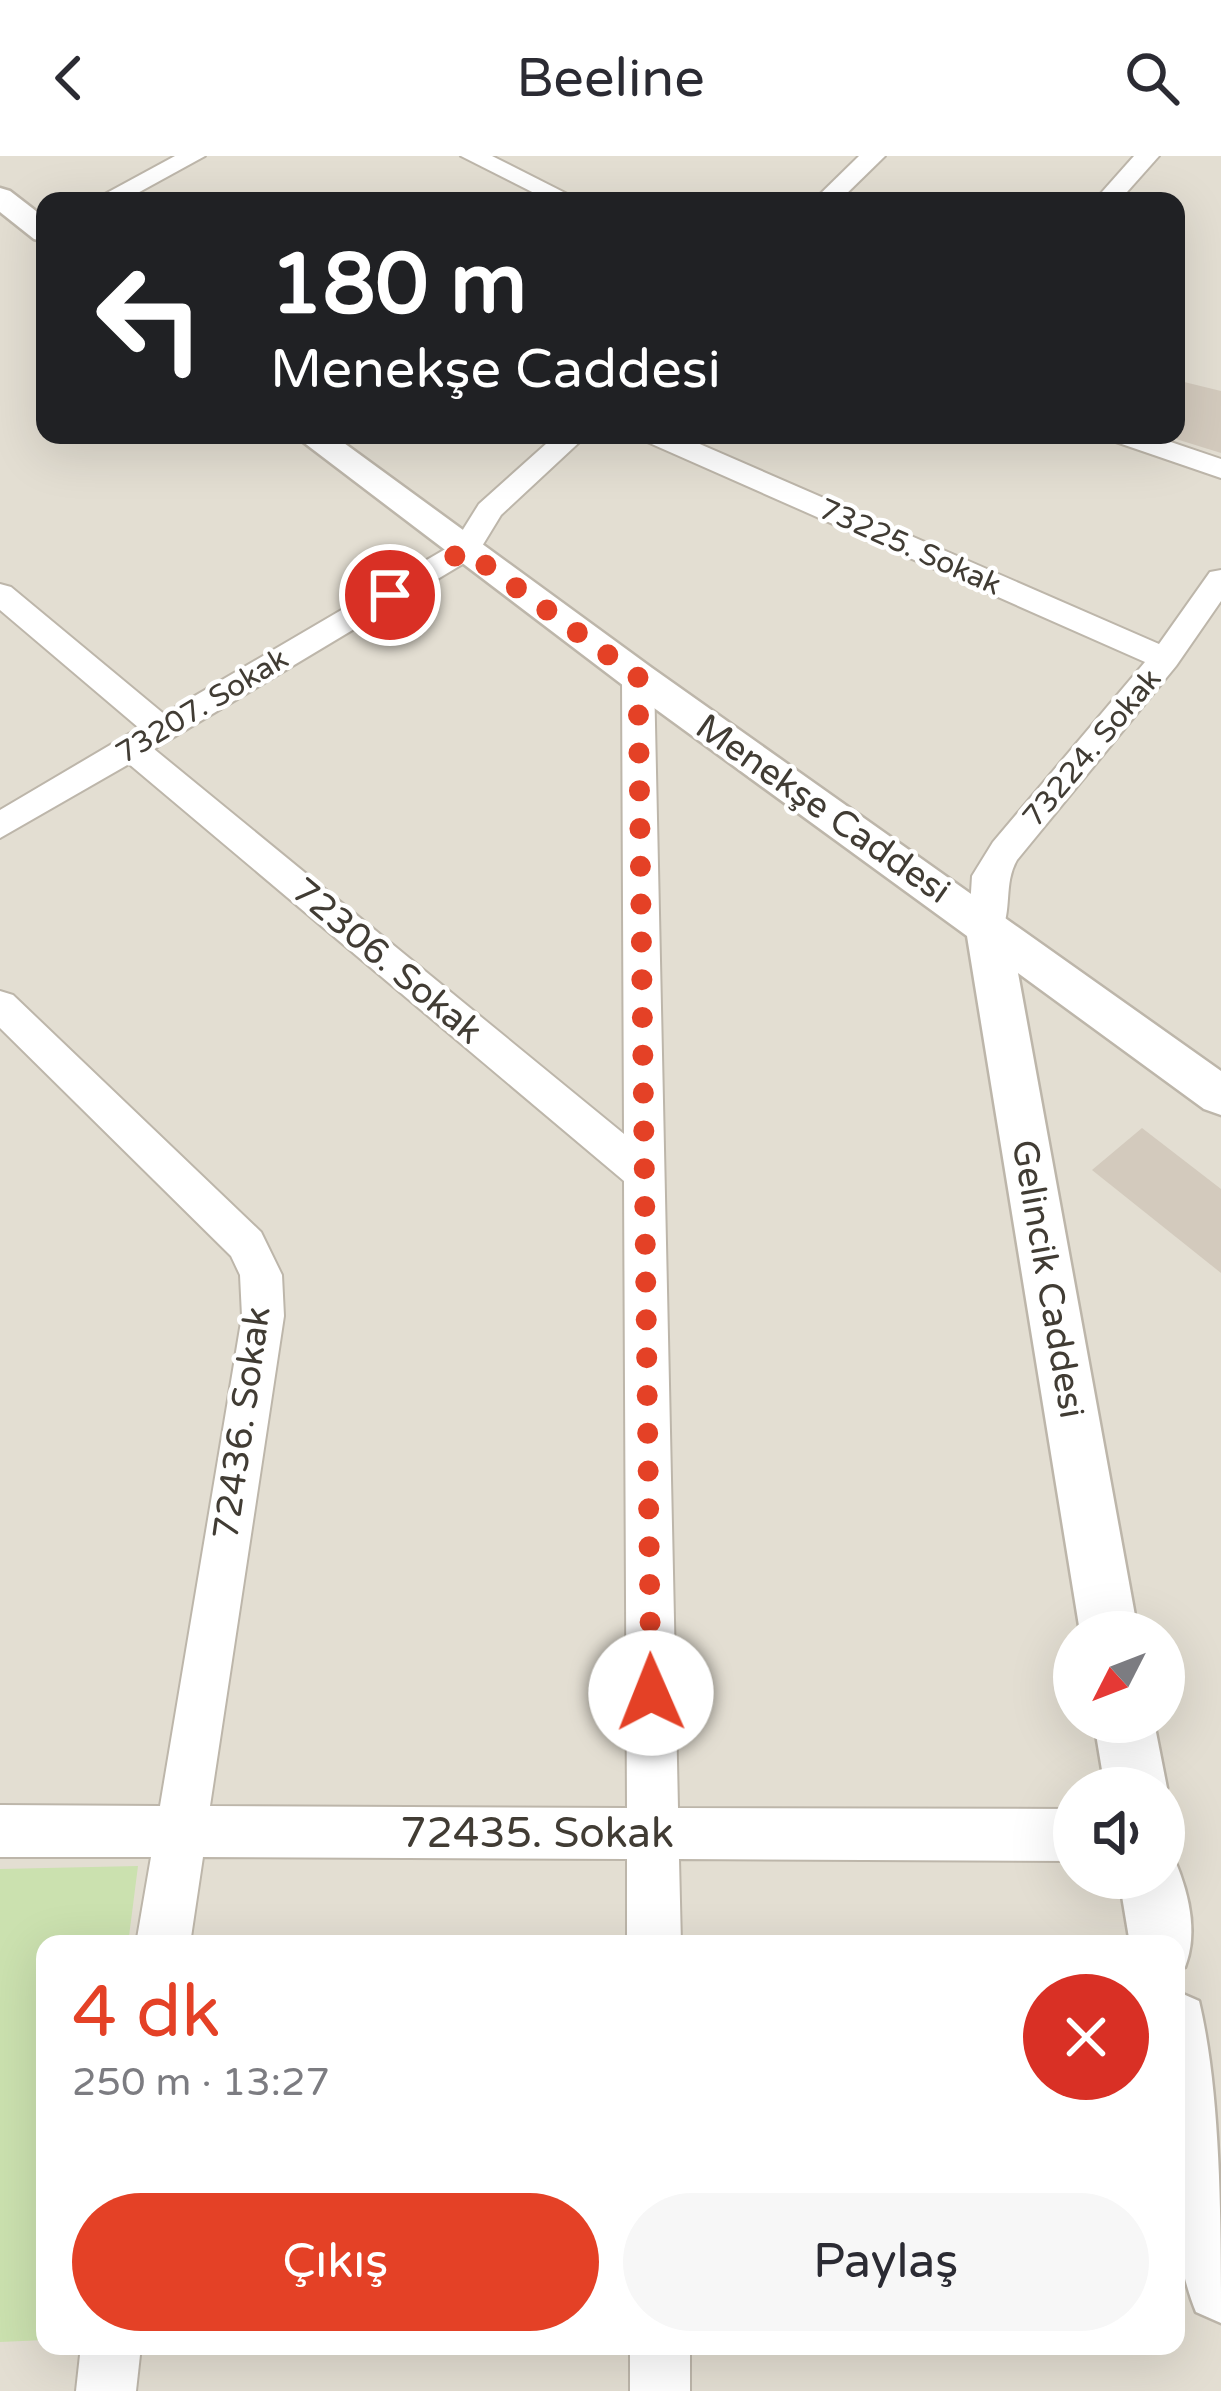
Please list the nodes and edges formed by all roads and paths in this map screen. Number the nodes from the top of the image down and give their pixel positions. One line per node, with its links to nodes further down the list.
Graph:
1 (193, 156): 5 (street)
2 (473, 156): 6 (street)
3 (873, 156): 7 (street)
4 (1147, 156): 8 (street)
5 (122, 192)
6 (555, 192)
7 (835, 192)
8 (1114, 192)
9 (0, 197): 10 (street)
10 (36, 226)
11 (323, 444): 16 (street, Menekşe Caddesi)
12 (563, 444): 16 (street)
13 (676, 444): 19 (street, 73225. Sokak)
14 (1149, 444): 15 (street)
15 (1221, 469)
16 (465, 550): 20 (street, Menekşe Caddesi); 21 (street, 73207. Sokak)
17 (1221, 579): 19 (street, 73224. Sokak)
18 (0, 595): 21 (street, 72306. Sokak)
19 (1166, 659): 23 (street, 73224. Sokak)
20 (638, 677): 23 (street, Menekşe Caddesi); 26 (street)
21 (147, 739): 22 (street, 73207. Sokak); 26 (street, 72306. Sokak)
22 (0, 826)
23 (987, 925): 25 (street, Menekşe Caddesi); 27 (street, Gelincik Caddesi)
24 (0, 1005): 29 (street, 72436. Sokak)
25 (1221, 1096)
26 (644, 1174): 30 (street)
27 (1105, 1611)
28 (0, 1831): 29 (street, 72435. Sokak)
29 (178, 1832): 30 (street, 72435. Sokak); 33 (street, 72436. Sokak)
30 (653, 1834): 31 (street, 72435. Sokak); 34 (street)
31 (1053, 1835)
32 (1154, 1899): 35 (street)
33 (164, 1935)
34 (654, 1935)
35 (1160, 1935)
36 (1185, 2077): 37 (street)
37 (1221, 2287)
38 (110, 2355): 40 (street)
39 (660, 2355): 41 (street)
40 (106, 2391)
41 (660, 2391)

